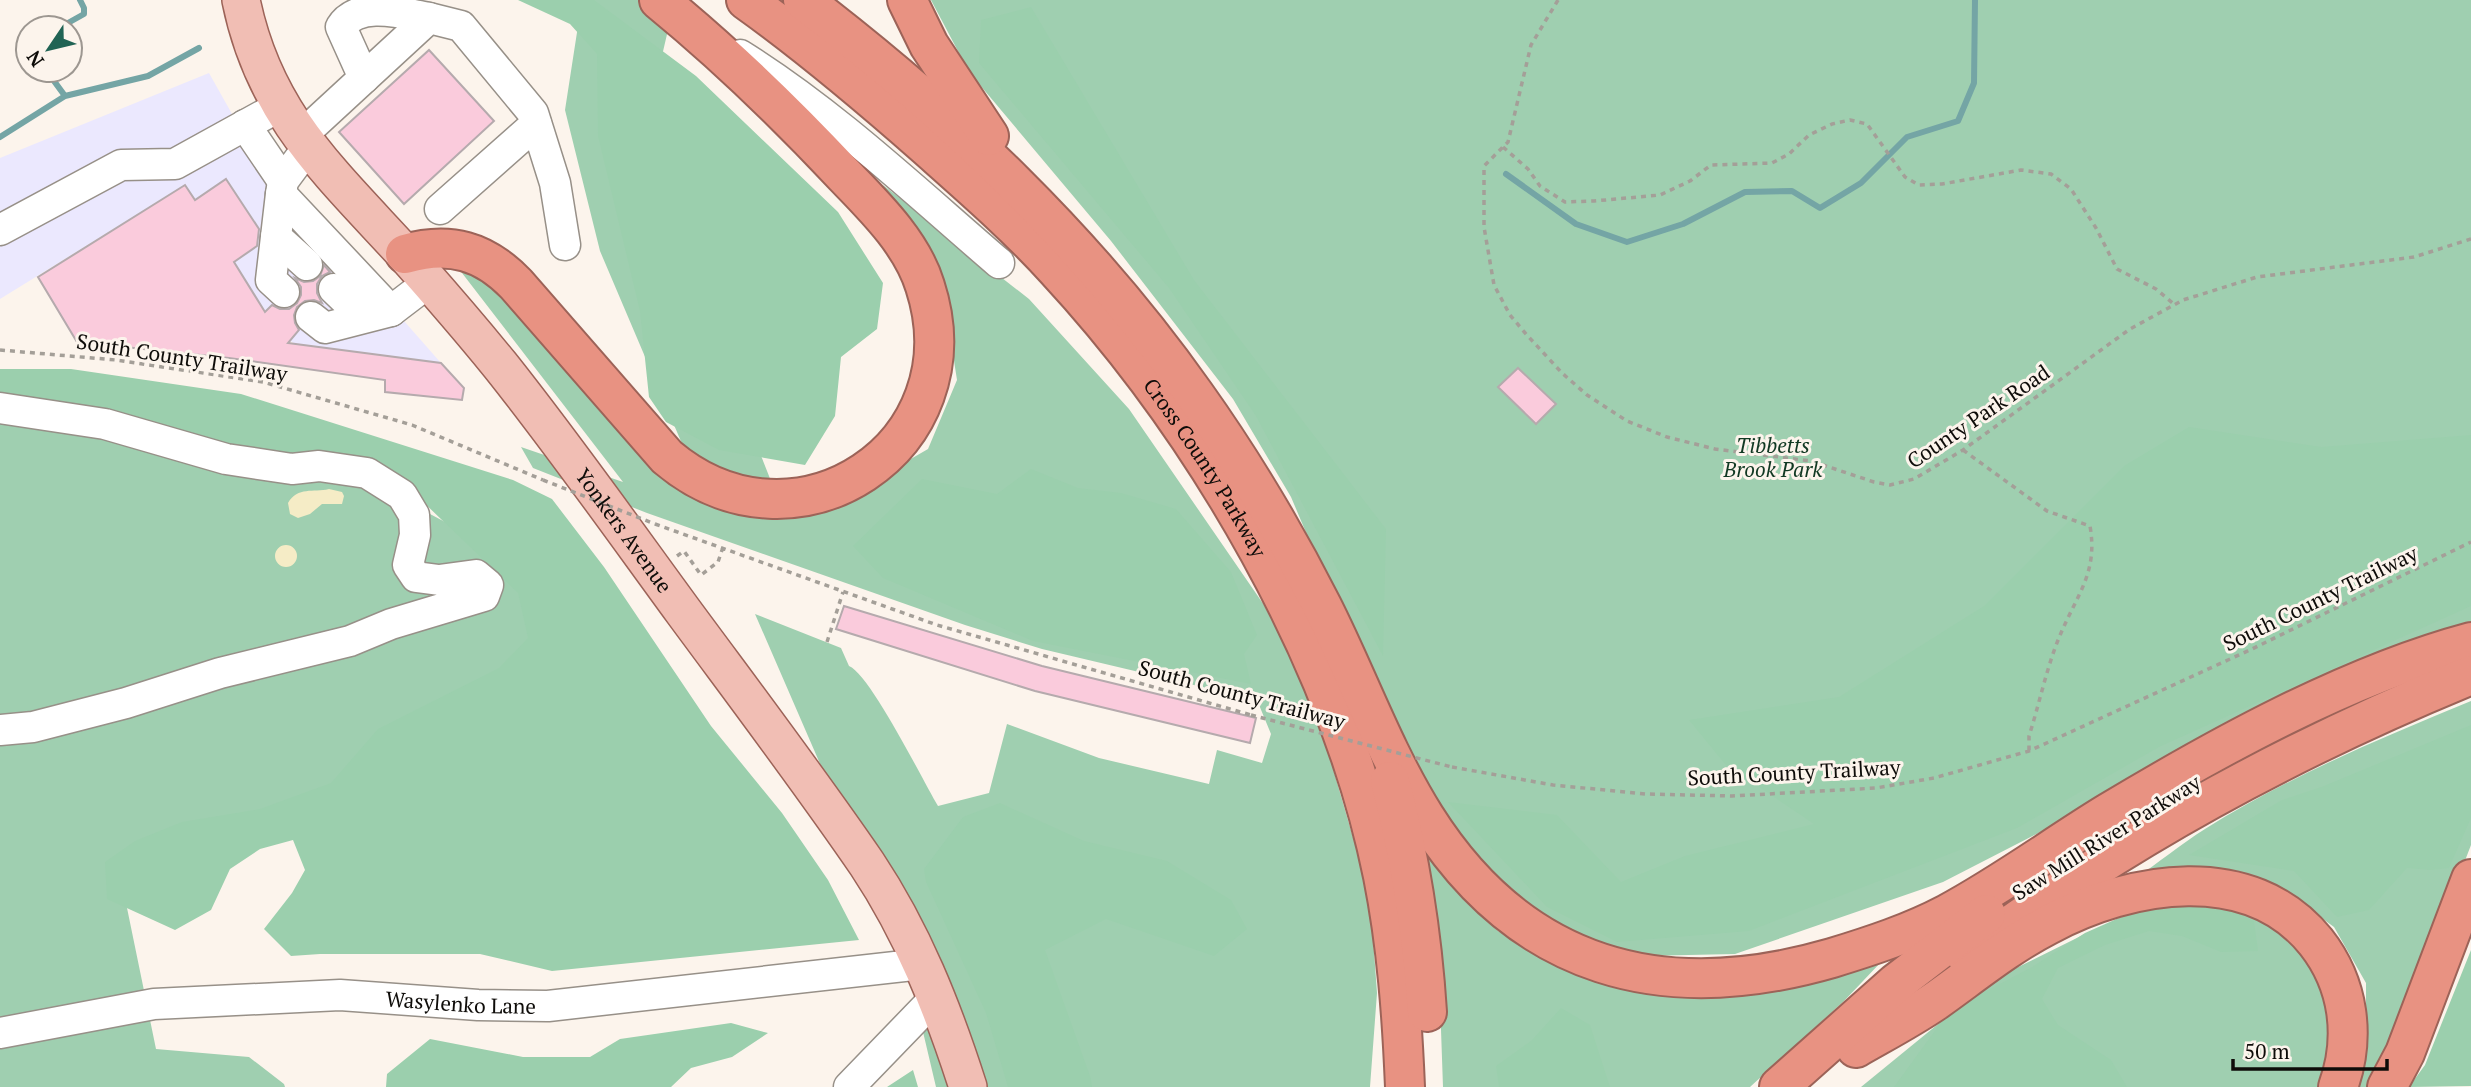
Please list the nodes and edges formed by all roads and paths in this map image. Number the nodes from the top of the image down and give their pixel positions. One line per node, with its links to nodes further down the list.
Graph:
1 (241, 0): 9 (main road, Yonkers Avenue)
2 (746, 0): 46 (highway, Cross County Parkway)
3 (803, 0): 15 (highway, Cross County Parkway)
4 (907, 0): 15 (highway)
5 (1558, 0): 13 (path)
6 (669, 9): 21 (street); 23 (highway)
7 (429, 18): 8 (street); 8 (street); 10 (street)
8 (364, 78): 12 (street)
9 (280, 106): 11 (street); 12 (main road, Yonkers Avenue)
10 (536, 124): 16 (street); 20 (street)
11 (245, 125): 14 (street); 17 (street)
12 (304, 141): 14 (street); 23 (main road, Yonkers Avenue)
13 (1503, 147): 26 (path); 31 (path, County Park Road)
14 (282, 188): 18 (street); 27 (street)
15 (1032, 199): 39 (highway, Cross County Parkway)
16 (440, 209)
17 (0, 230)
18 (276, 237): 22 (street); 25 (street)
19 (2471, 239): 26 (path, County Park Road)
20 (565, 245)
21 (999, 263)
22 (307, 265)
23 (417, 268): 27 (street); 44 (main road, Yonkers Avenue)
24 (334, 289): 27 (street)
25 (284, 292)
26 (2175, 305): 31 (path, County Park Road)
27 (377, 314): 28 (street)
28 (311, 317)
29 (0, 350): 33 (path, South County Trailway, bridge)
30 (0, 408): 41 (street)
31 (1963, 450): 42 (path)
32 (2471, 542): 42 (path, South County Trailway)
33 (723, 547): 34 (path); 35 (path, South County Trailway)
34 (684, 551)
35 (843, 592): 36 (path); 42 (path, South County Trailway, bridge)
36 (827, 642)
37 (2471, 642): 39 (highway)
38 (2471, 648): 54 (highway, Saw Mill River Parkway)
39 (1354, 675): 53 (highway)
40 (2471, 675): 48 (highway, Saw Mill River Parkway)
41 (0, 730)
42 (2029, 751)
43 (2471, 879): 57 (highway)
44 (922, 964): 45 (main road, Yonkers Avenue); 47 (street, Wasylenko Lane)
45 (936, 998): 49 (street); 50 (main road, Yonkers Avenue)
46 (1402, 1011): 51 (highway); 52 (highway, Cross County Parkway)
47 (0, 1033)
48 (1856, 1048): 55 (highway, Saw Mill River Parkway); 56 (highway)
49 (849, 1087)
50 (968, 1087)
51 (1389, 1087)
52 (1405, 1087)
53 (1430, 1087)
54 (1779, 1087)
55 (1813, 1087)
56 (2338, 1087)
57 (2387, 1087)

